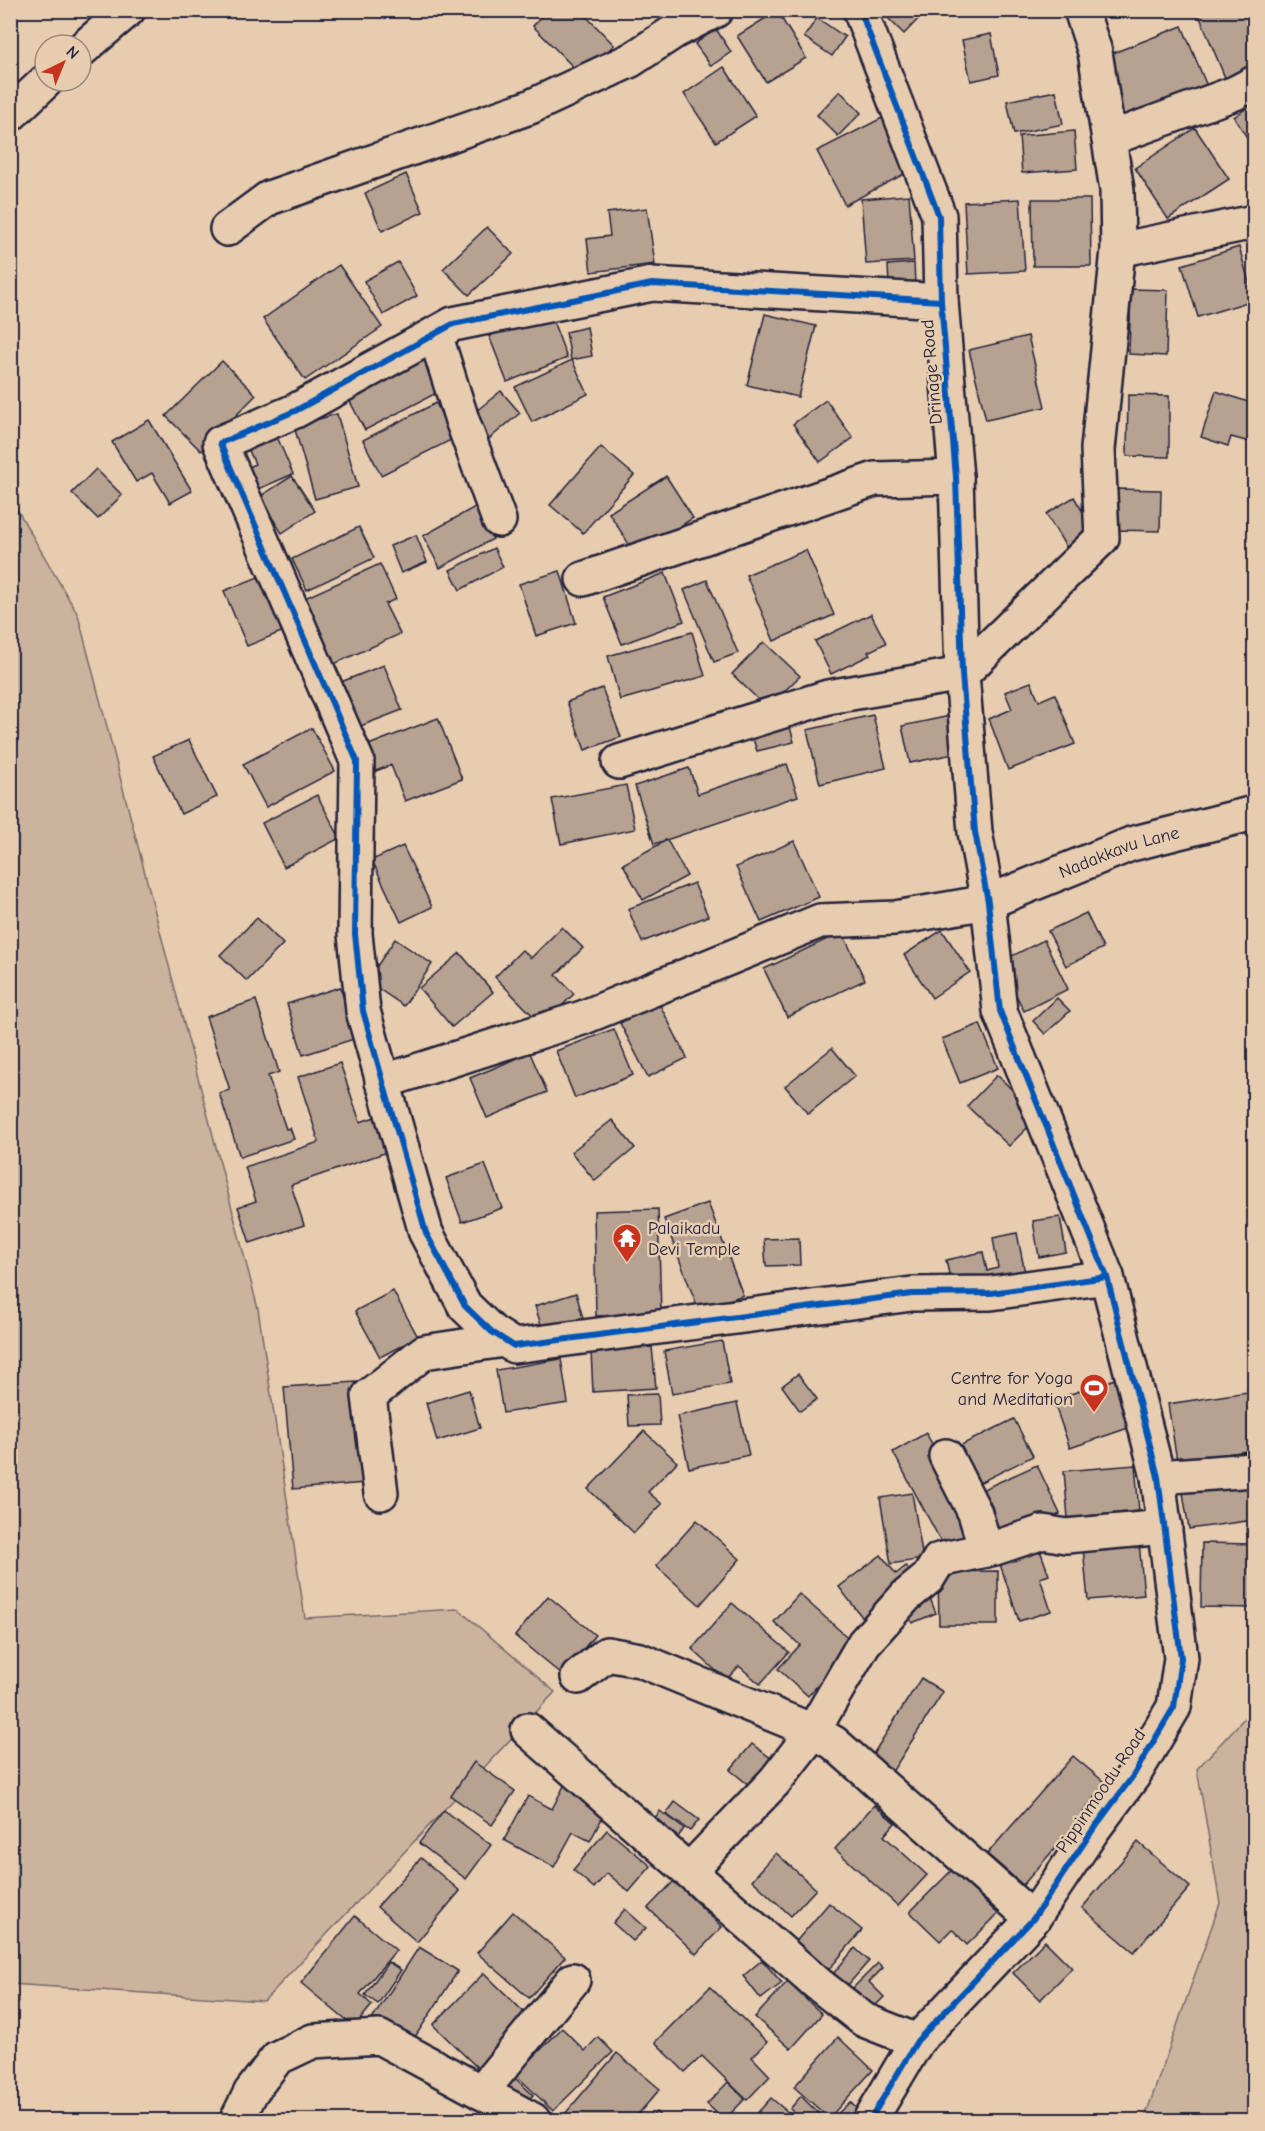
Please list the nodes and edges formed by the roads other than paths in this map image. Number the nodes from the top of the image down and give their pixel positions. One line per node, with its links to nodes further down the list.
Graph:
1 (128, 10): 5 (street)
2 (860, 10): 13 (street, Drinage Road)
3 (1081, 10): 9 (street)
4 (708, 12): 11 (street)
5 (93, 40)
6 (1254, 83): 9 (street)
7 (33, 93): 8 (street)
8 (10, 115)
9 (1109, 139): 12 (street)
10 (1254, 222): 12 (street)
11 (227, 229)
12 (1118, 250): 18 (street)
13 (941, 301): 14 (street); 15 (street, Drinage Road)
14 (435, 334): 16 (street); 22 (street)
15 (956, 477): 17 (street); 18 (street, Drinage Road)
16 (499, 520)
17 (583, 579)
18 (962, 674): 19 (street); 21 (street, Drinage Road)
19 (619, 762)
20 (1254, 813): 21 (street, Nadakkavu Lane)
21 (988, 902): 22 (street, Nadakkavu Lane); 23 (street, Pippinmoodu Road)
22 (382, 1082): 24 (street)
23 (1107, 1277): 24 (street); 27 (street, Pippinmoodu Road)
24 (504, 1340): 28 (street)
25 (946, 1456): 30 (street)
26 (1254, 1470): 27 (street)
27 (1158, 1477): 29 (street, Pippinmoodu Road)
28 (381, 1493)
29 (1164, 1527): 30 (street); 35 (street, Pippinmoodu Road)
30 (986, 1550): 33 (street)
31 (578, 1677): 33 (street)
32 (528, 1730): 34 (street)
33 (813, 1731): 34 (street); 35 (street)
34 (689, 1871): 37 (street)
35 (1033, 1919): 37 (street, Pippinmoodu Road)
36 (573, 1980): 38 (street)
37 (917, 2041): 41 (street, Pippinmoodu Road)
38 (481, 2092): 39 (street); 40 (street)
39 (237, 2121)
40 (533, 2121)
41 (870, 2121)

